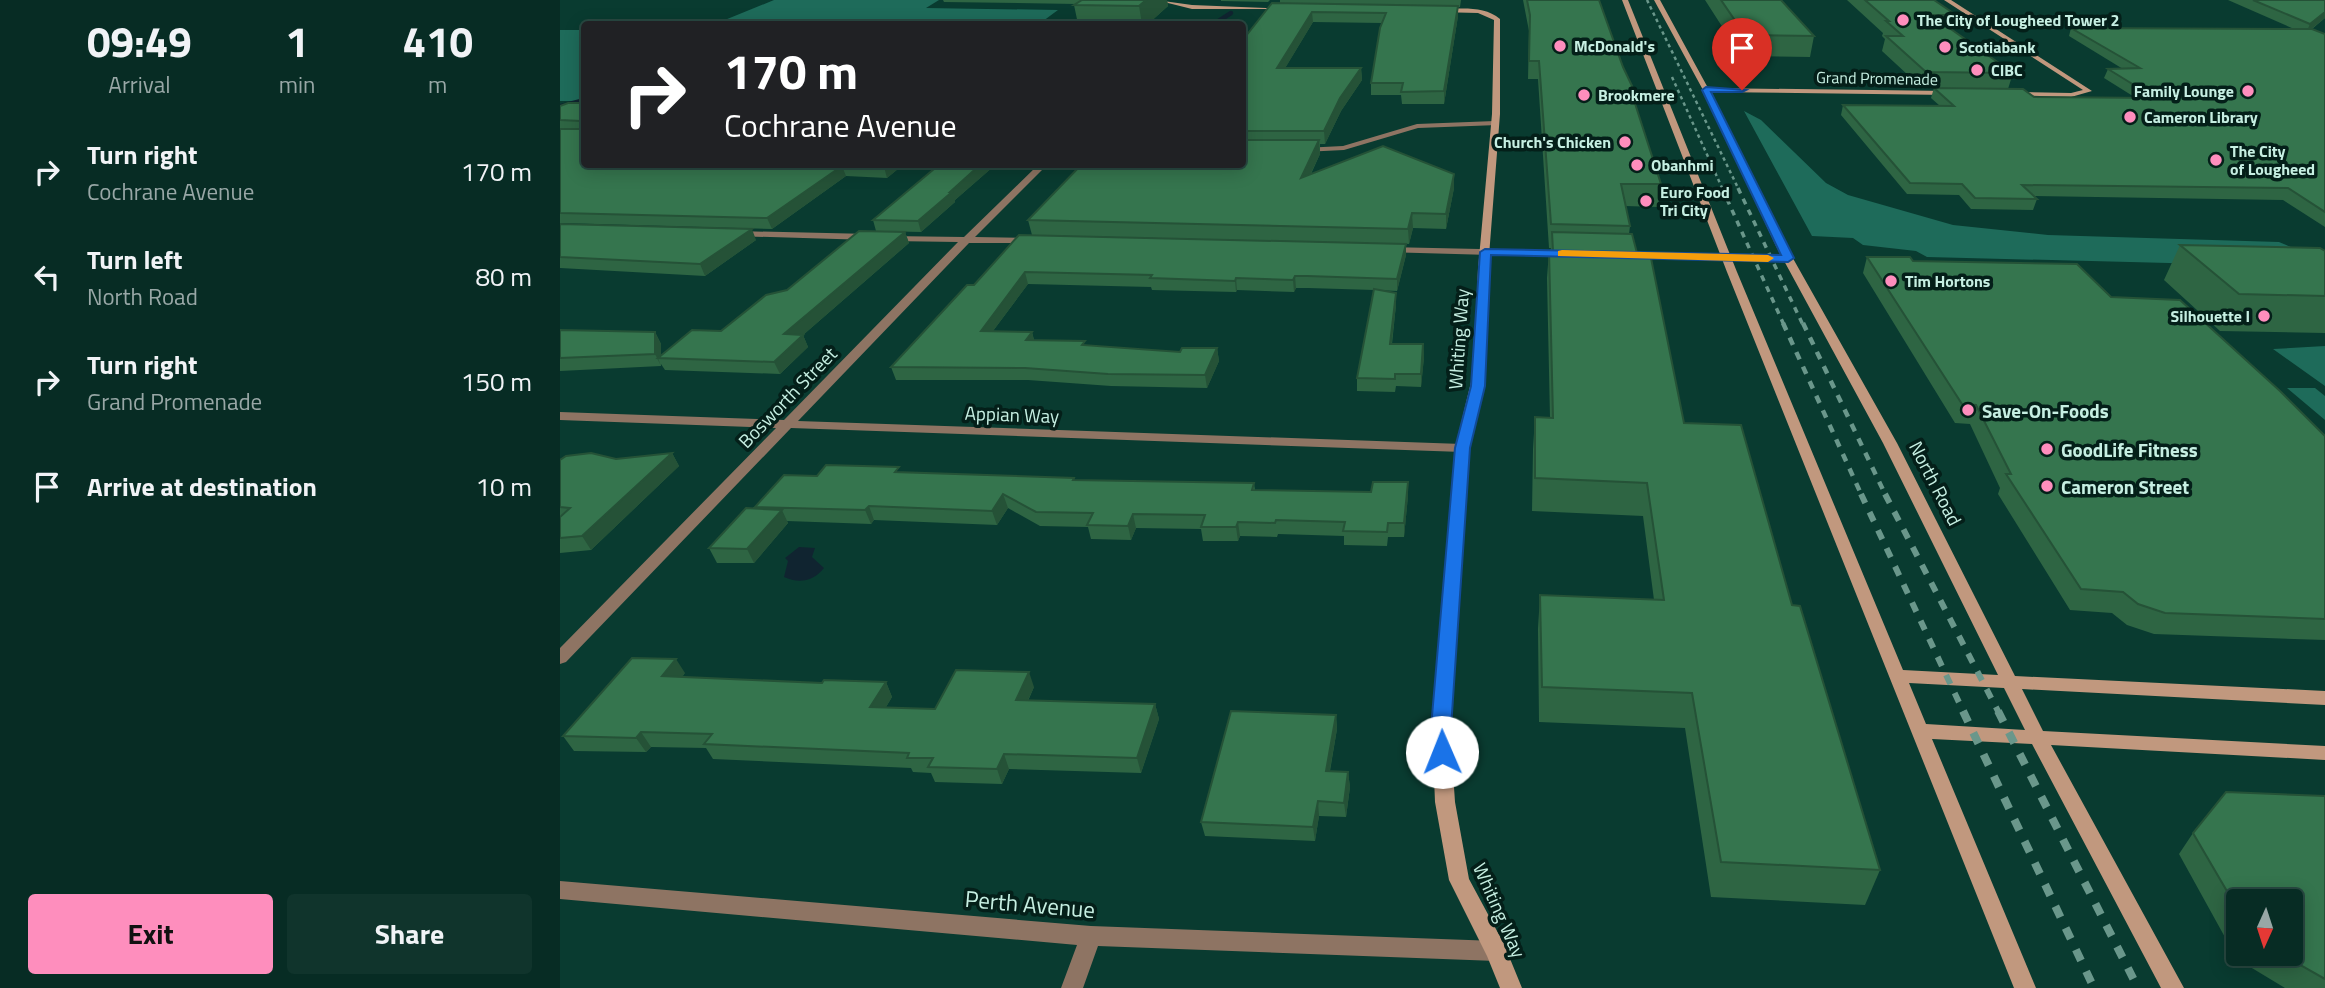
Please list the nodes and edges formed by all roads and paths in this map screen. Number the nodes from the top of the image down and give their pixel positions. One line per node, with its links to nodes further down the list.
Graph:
1 (1159, 0): 5 (main road)
2 (1625, 0): 20 (main road)
3 (1657, 0): 7 (main road, North Road)
4 (1947, 0): 9 (main road)
5 (1295, 9)
6 (1428, 11): 10 (main road, Whiting Way)
7 (1706, 90): 8 (main road, Grand Promenade); 21 (main road, North Road)
8 (1955, 93)
9 (2010, 94)
10 (1495, 123): 11 (street); 17 (main road, Whiting Way)
11 (1291, 150)
12 (1040, 168): 14 (street, Bosworth Street)
13 (725, 234): 14 (street)
14 (966, 240): 15 (street); 23 (street, Bosworth Street)
15 (1043, 241)
16 (1375, 249): 17 (street)
17 (1485, 252): 18 (street); 24 (main road, Whiting Way)
18 (1577, 254)
19 (1617, 255): 20 (street)
20 (1727, 258): 21 (street); 26 (main road)
21 (1788, 258): 27 (main road, North Road)
22 (560, 416): 23 (street, Appian Way)
23 (788, 426): 24 (street, Appian Way); 25 (street, Bosworth Street)
24 (1462, 448): 34 (main road, Whiting Way)
25 (560, 658)
26 (1899, 677): 27 (main road); 29 (main road)
27 (2010, 682): 28 (main road); 30 (main road, North Road)
28 (2325, 698)
29 (1919, 731): 30 (main road); 37 (main road)
30 (2038, 738): 31 (main road); 38 (main road, North Road)
31 (2325, 753)
32 (560, 890): 33 (street, Perth Avenue)
33 (1091, 936): 34 (street, Perth Avenue); 35 (street)
34 (1496, 951): 36 (main road, Whiting Way)
35 (1072, 988)
36 (1511, 988)
37 (2025, 988)
38 (2173, 988)

